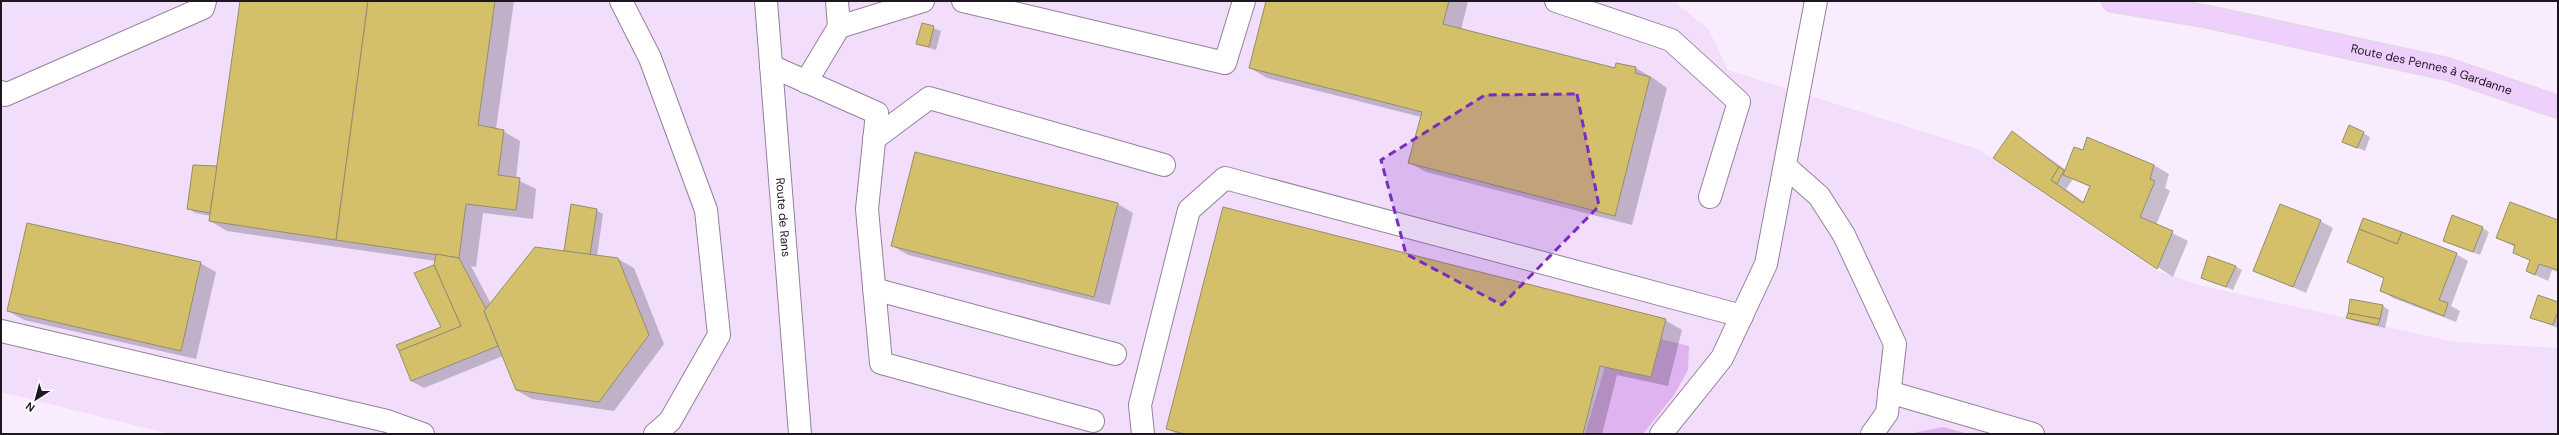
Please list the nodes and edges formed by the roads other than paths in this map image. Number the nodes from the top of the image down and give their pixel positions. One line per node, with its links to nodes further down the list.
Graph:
1 (205, 1): 14 (street)
2 (621, 1): 27 (street)
3 (766, 1): 12 (street, Route de Rans)
4 (837, 1): 11 (street)
5 (923, 1): 11 (street)
6 (963, 1): 7 (street)
7 (1244, 1)
8 (1556, 1): 19 (street)
9 (1816, 1): 18 (street)
10 (2113, 1): 15 (main road, Route des Pennes à Gardanne)
11 (839, 27): 13 (street)
12 (771, 66): 13 (street); 28 (street, Route de Rans)
13 (806, 82): 16 (street)
14 (2, 96)
15 (2558, 107)
16 (874, 139): 17 (street); 20 (street)
17 (1164, 165)
18 (1785, 166): 21 (street); 24 (street)
19 (1710, 197)
20 (874, 289): 23 (street); 25 (street)
21 (1742, 316): 29 (street); 30 (street)
22 (1, 331): 26 (street)
23 (1115, 354)
24 (1889, 392): 31 (street); 32 (street)
25 (1093, 421)
26 (424, 434)
27 (655, 434)
28 (800, 434)
29 (1143, 434)
30 (1661, 434)
31 (1872, 434)
32 (2033, 434)

